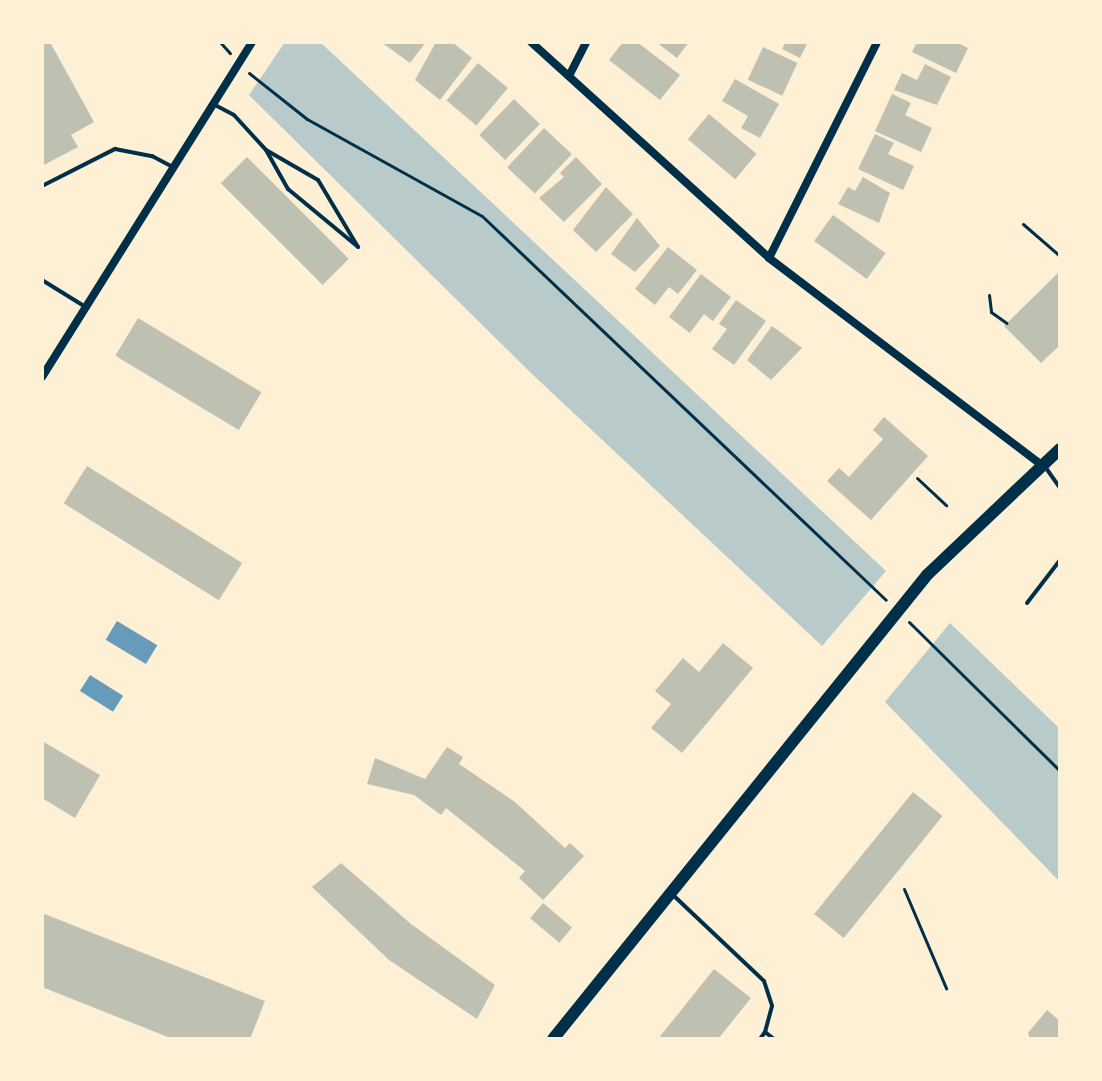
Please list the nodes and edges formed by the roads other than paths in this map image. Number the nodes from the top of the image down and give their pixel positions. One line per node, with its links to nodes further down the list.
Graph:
1 (252, 42): 6 (street)
2 (531, 42): 5 (street)
3 (586, 42): 5 (street)
4 (877, 42): 10 (street)
5 (569, 76): 10 (street)
6 (213, 104): 7 (lane); 8 (street)
7 (266, 150): 7 (lane)
8 (173, 167): 9 (lane); 12 (street)
9 (42, 186)
10 (769, 258): 15 (street)
11 (42, 280): 12 (lane)
12 (86, 307): 13 (street)
13 (42, 377)
14 (1060, 449): 15 (main road)
15 (1043, 466): 16 (lane); 20 (main road)
16 (1057, 476): 17 (lane)
17 (1060, 488)
18 (1060, 560): 19 (lane)
19 (1027, 603)
20 (670, 893): 21 (lane); 22 (main road)
21 (765, 1032): 23 (lane); 24 (lane)
22 (553, 1039)
23 (760, 1039)
24 (774, 1039)

